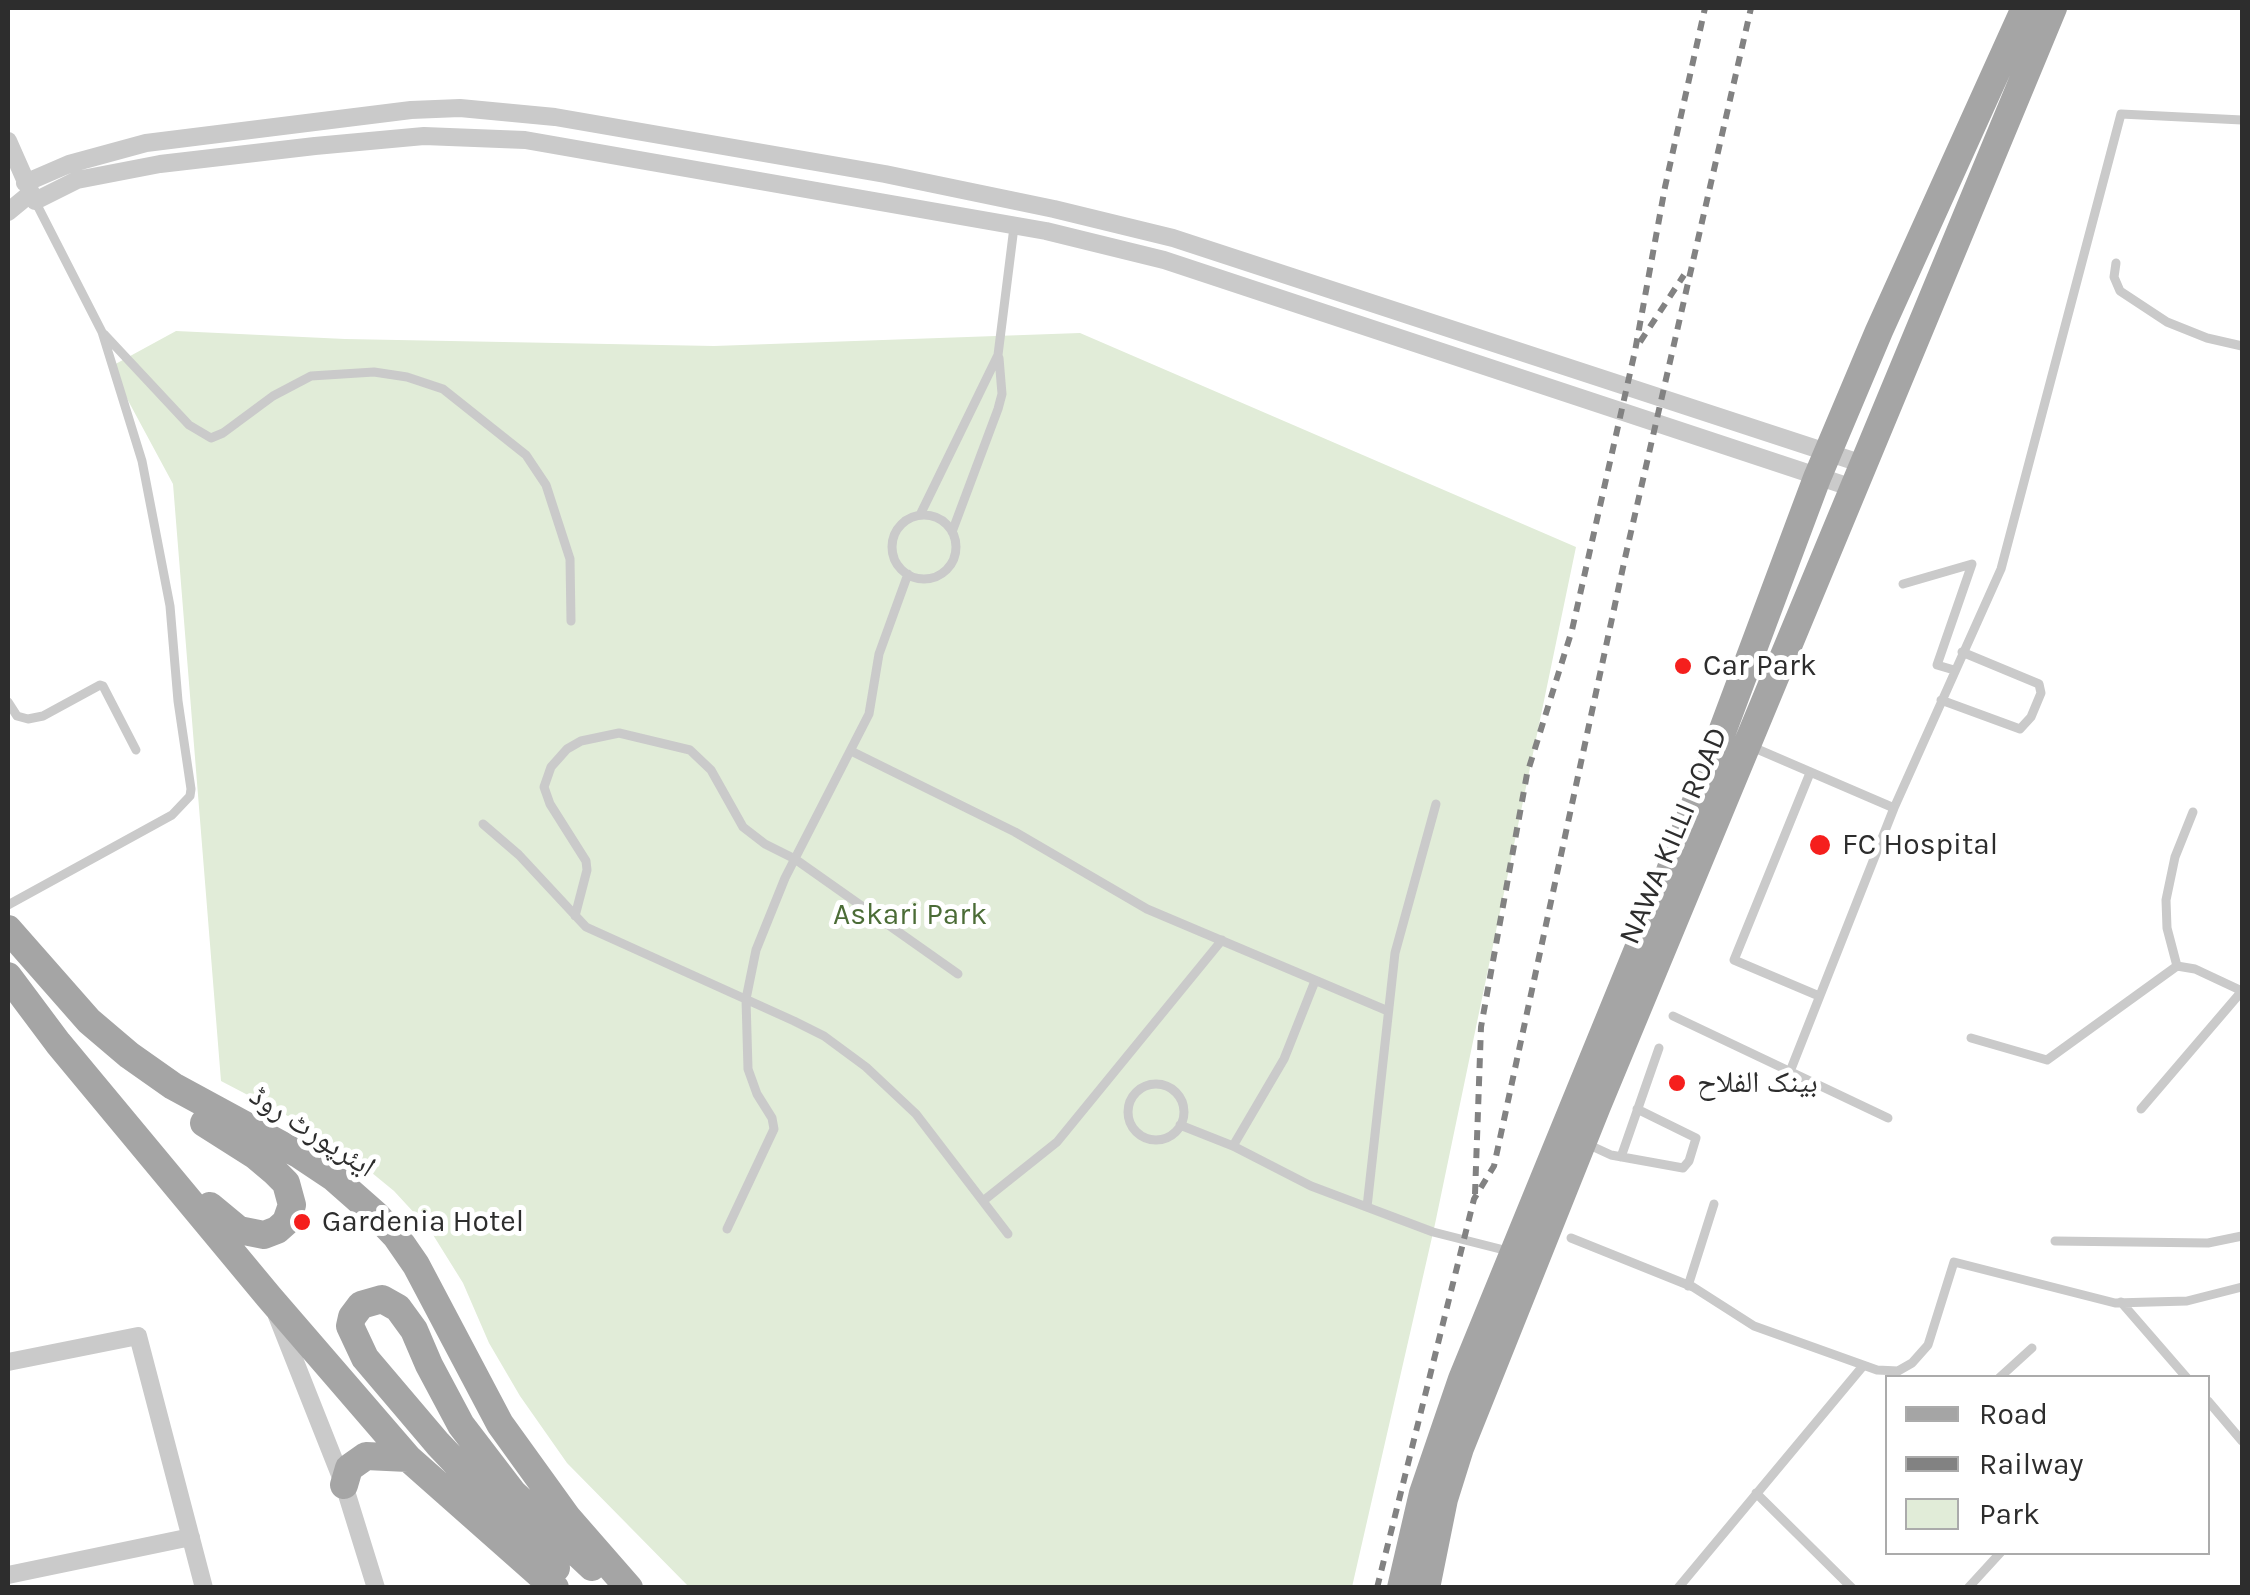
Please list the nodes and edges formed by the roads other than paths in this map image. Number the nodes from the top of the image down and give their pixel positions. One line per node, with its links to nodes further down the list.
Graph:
1 (2026, 8): 12 (main road, NAWA KILLI ROAD)
2 (2053, 8): 13 (main road, NAWA KILLI ROAD)
3 (2242, 120): 19 (lane)
4 (8, 141): 5 (street)
5 (30, 192): 6 (street); 7 (street); 9 (lane); 12 (street)
6 (8, 212)
7 (1014, 225): 11 (lane); 12 (street)
8 (2116, 263): 10 (lane)
9 (102, 332): 18 (lane); 32 (lane)
10 (2242, 346)
11 (998, 356): 14 (lane); 15 (lane)
12 (1822, 465): 13 (street); 13 (street); 65 (main road, NAWA KILLI ROAD)
13 (1858, 476): 23 (main road, NAWA KILLI ROAD)
14 (920, 515): 15 (lane); 16 (lane)
15 (952, 532): 16 (lane)
16 (908, 574): 25 (lane)
17 (1903, 584): 20 (lane)
18 (571, 620)
19 (1962, 652): 20 (lane); 21 (lane)
20 (1954, 670): 21 (lane)
21 (1940, 700): 28 (lane)
22 (8, 702): 24 (lane)
23 (1747, 744): 26 (lane); 53 (main road, NAWA KILLI ROAD)
24 (136, 750)
25 (852, 751): 31 (lane); 35 (lane)
26 (1810, 773): 28 (lane); 41 (lane)
27 (1436, 804): 43 (lane)
28 (1894, 808): 41 (lane)
29 (2192, 812): 36 (lane)
30 (483, 824): 33 (lane)
31 (795, 859): 33 (lane); 37 (lane); 42 (lane)
32 (8, 905)
33 (575, 916): 42 (lane)
34 (8, 929): 47 (main road, ایئرپورٹ روڈ)
35 (1222, 940): 39 (lane); 57 (lane)
36 (2176, 966): 40 (lane); 45 (lane)
37 (958, 974)
38 (8, 976): 56 (main road)
39 (1315, 981): 43 (lane); 54 (lane)
40 (2242, 991): 50 (lane)
41 (1820, 996): 48 (lane)
42 (746, 999): 57 (lane); 60 (lane)
43 (1388, 1011): 59 (lane)
44 (1672, 1016): 48 (lane)
45 (1971, 1038)
46 (1659, 1048): 49 (lane)
47 (143, 1065): 56 (main road); 87 (main road, ایئرپورٹ روڈ)
48 (1790, 1069): 51 (lane)
49 (1636, 1110): 55 (lane); 55 (lane)
50 (2141, 1110)
51 (1888, 1118)
52 (1180, 1125): 52 (lane); 54 (lane)
53 (1582, 1142): 55 (lane); 89 (main road, NAWA KILLI ROAD)
54 (1232, 1146): 59 (lane)
55 (1621, 1157)
56 (162, 1168): 68 (main road)
57 (984, 1202): 61 (lane)
58 (1714, 1204): 66 (lane)
59 (1367, 1207): 65 (lane)
60 (726, 1229)
61 (1008, 1234)
62 (2242, 1236): 64 (lane)
63 (1571, 1238): 66 (lane)
64 (2055, 1241)
65 (1512, 1252): 88 (main road, NAWA KILLI ROAD)
66 (1688, 1286): 72 (lane)
67 (2242, 1287): 69 (lane)
68 (269, 1297): 77 (main road); 78 (street)
69 (2121, 1302): 72 (lane); 74 (lane)
70 (2032, 1348): 73 (lane)
71 (8, 1362): 80 (street)
72 (1863, 1366): 79 (lane)
73 (2002, 1375)
74 (2184, 1375)
75 (2210, 1403): 76 (lane)
76 (2242, 1441)
77 (408, 1458): 78 (main road); 85 (main road)
78 (344, 1485): 84 (street)
79 (1756, 1493): 90 (lane); 91 (lane)
80 (191, 1537): 82 (street); 83 (street)
81 (1998, 1555): 92 (lane)
82 (8, 1575)
83 (204, 1588)
84 (376, 1588)
85 (555, 1588)
86 (574, 1588): 87 (main road)
87 (626, 1588)
88 (1402, 1588)
89 (1426, 1588)
90 (1678, 1588)
91 (1852, 1588)
92 (1968, 1588)

